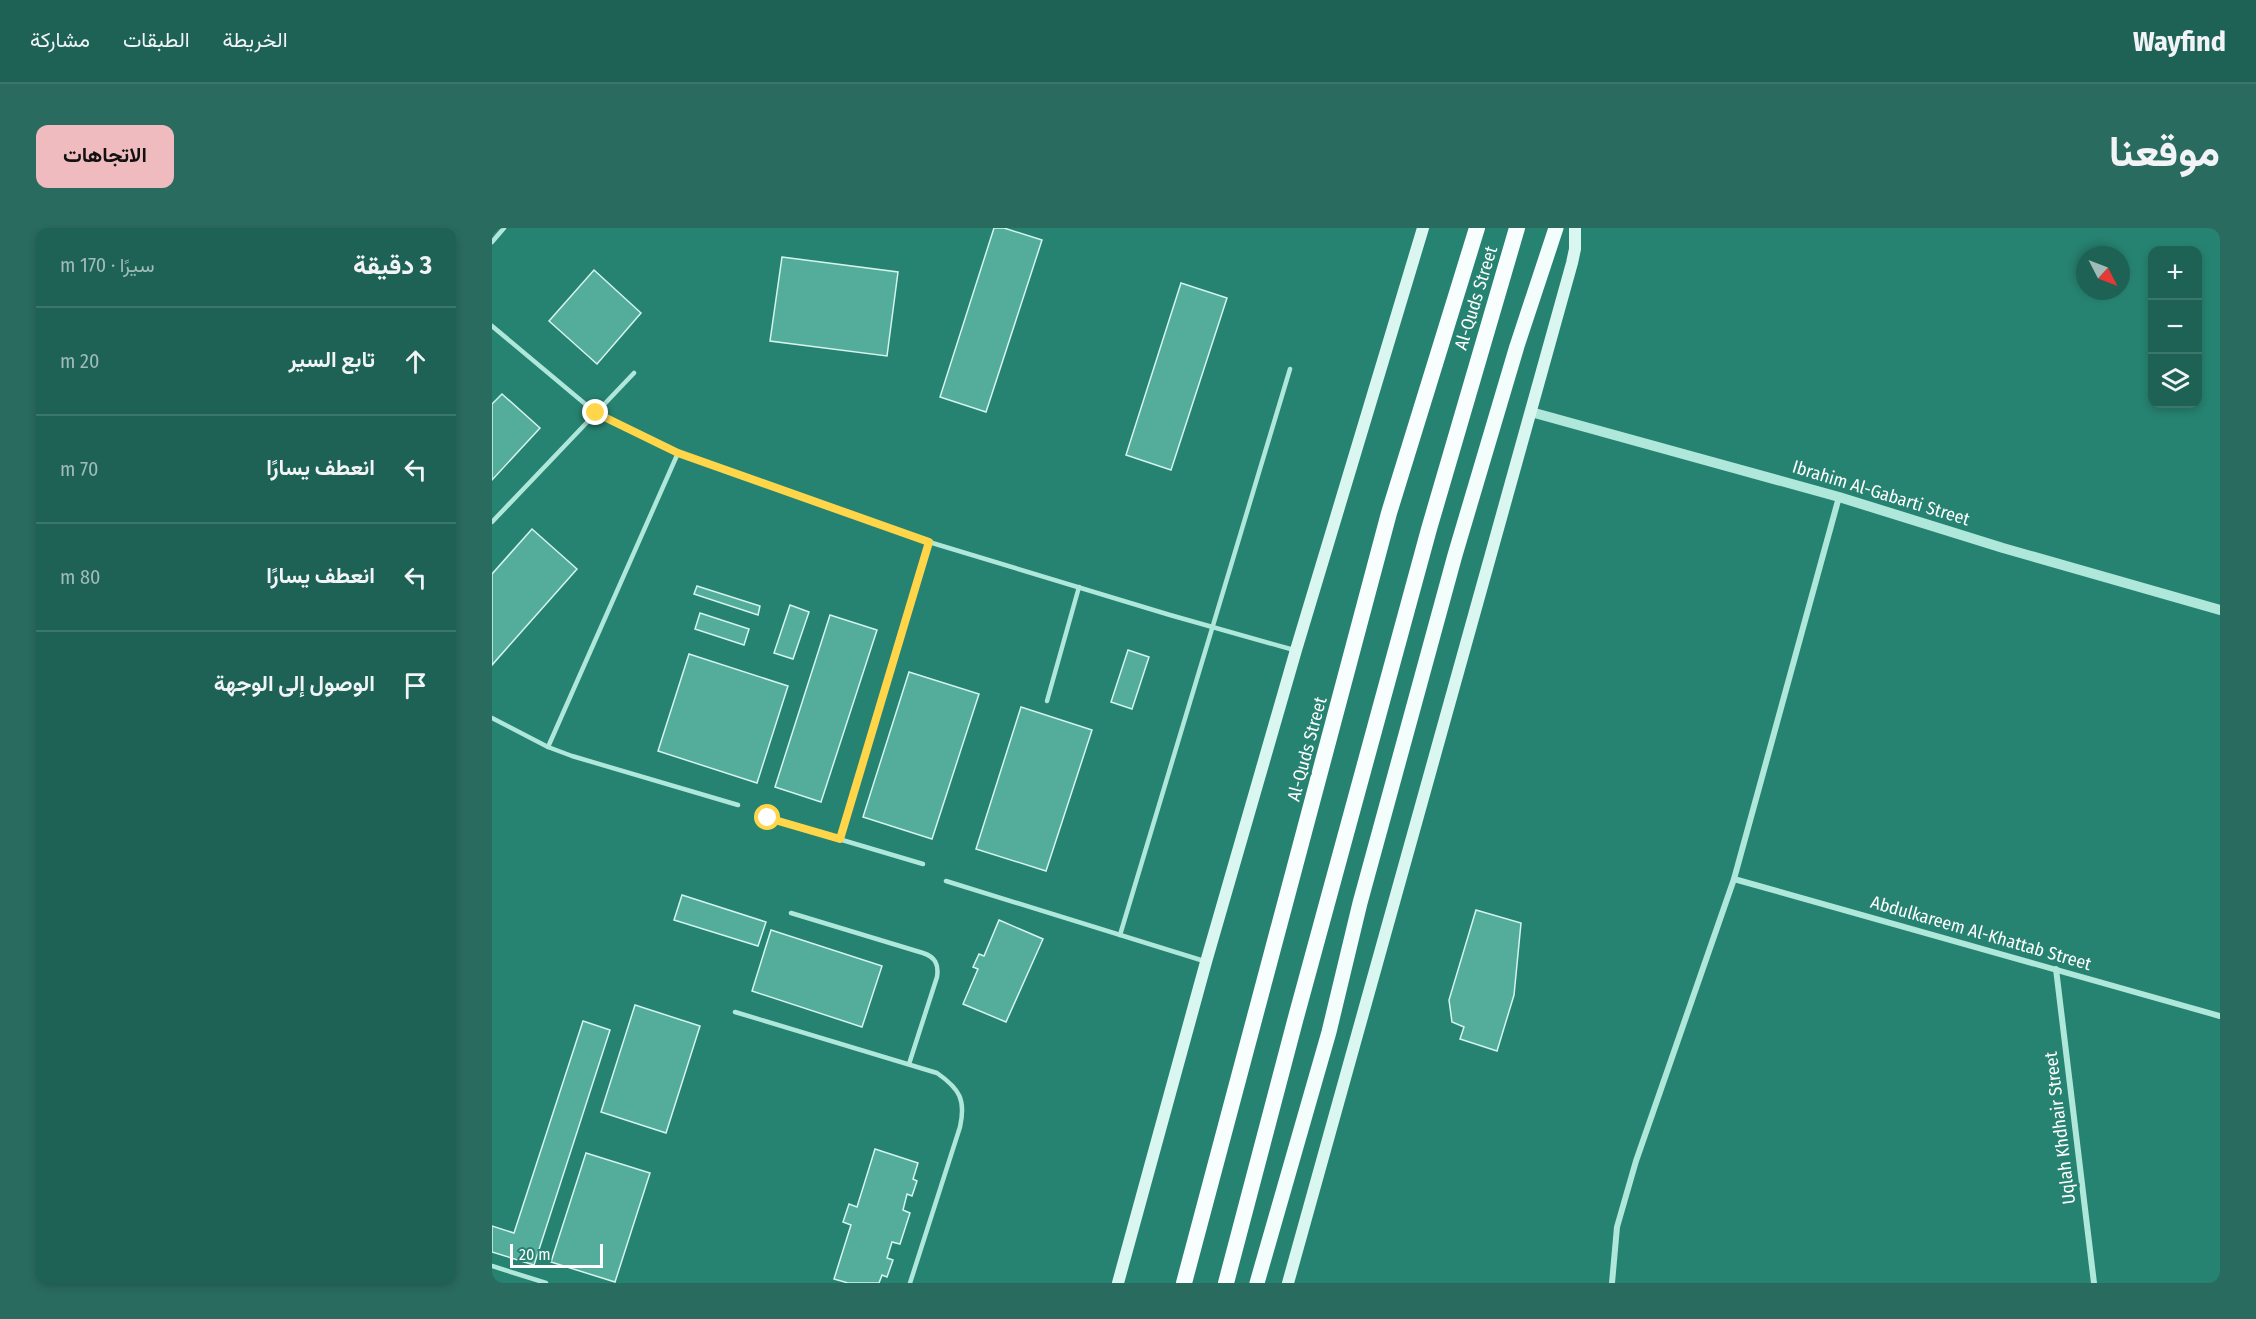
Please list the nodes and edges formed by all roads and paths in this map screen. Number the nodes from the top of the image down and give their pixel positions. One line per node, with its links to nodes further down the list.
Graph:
1 (504, 228): 7 (lane)
2 (1423, 228): 20 (main road)
3 (1477, 228): 41 (highway, Al-Quds Street)
4 (1517, 228): 42 (highway, Al-Quds Street)
5 (1556, 228): 43 (main road)
6 (1575, 228): 11 (main road)
7 (492, 242)
8 (492, 326): 12 (lane)
9 (1290, 369): 19 (lane)
10 (634, 373): 12 (lane)
11 (1531, 412): 14 (street, Ibrahim Al-Gabarti Street); 44 (main road)
12 (596, 413): 13 (lane); 15 (lane)
13 (678, 453): 16 (lane); 23 (lane)
14 (1839, 496): 18 (street, Ibrahim Al-Gabarti Street); 28 (street)
15 (492, 522)
16 (929, 542): 17 (lane); 26 (lane)
17 (1079, 587): 19 (lane); 21 (lane)
18 (2220, 610)
19 (1212, 627): 20 (lane); 31 (lane)
20 (1296, 650): 32 (main road)
21 (1047, 701)
22 (492, 718): 23 (lane)
23 (548, 747): 24 (lane)
24 (738, 805)
25 (768, 818): 26 (lane)
26 (840, 839): 27 (lane)
27 (923, 864)
28 (1734, 879): 33 (street, Abdulkareem Al-Khattab Street); 45 (street)
29 (946, 881): 31 (lane)
30 (791, 913): 36 (lane)
31 (1120, 935): 32 (lane)
32 (1206, 962): 40 (main road)
33 (2056, 969): 35 (street, Abdulkareem Al-Khattab Street); 46 (street, Uqlah Khdhair Street)
34 (735, 1012): 36 (lane)
35 (2220, 1016)
36 (909, 1064): 39 (lane)
37 (492, 1266): 38 (lane)
38 (546, 1283)
39 (910, 1283)
40 (1118, 1283)
41 (1184, 1283)
42 (1226, 1283)
43 (1257, 1283)
44 (1288, 1283)
45 (1612, 1283)
46 (2094, 1283)

